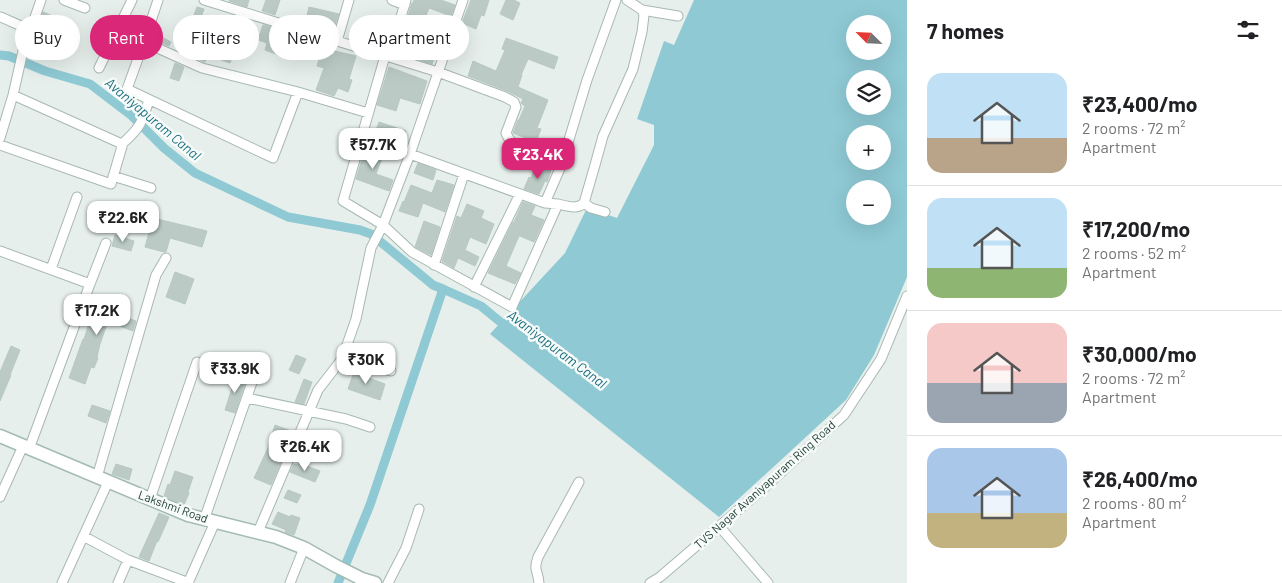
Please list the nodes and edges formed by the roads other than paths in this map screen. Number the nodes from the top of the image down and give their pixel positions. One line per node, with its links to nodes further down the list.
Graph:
1 (41, 0): 14 (street)
2 (64, 0): 12 (street)
3 (132, 0): 27 (street)
4 (158, 0): 15 (street)
5 (204, 0): 19 (street)
6 (349, 0): 21 (street)
7 (392, 0): 11 (street)
8 (463, 0): 28 (street)
9 (616, 0): 37 (street)
10 (627, 0): 13 (street)
11 (405, 2): 16 (street)
12 (85, 8)
13 (642, 10): 18 (street); 44 (street)
14 (36, 15)
15 (153, 15)
16 (401, 15)
17 (0, 16): 20 (street)
18 (678, 16)
19 (269, 20)
20 (15, 23)
21 (339, 34)
22 (163, 51): 29 (street)
23 (21, 60): 30 (street)
24 (137, 60): 31 (street)
25 (386, 60): 32 (street)
26 (400, 60): 28 (street)
27 (99, 68)
28 (438, 72): 36 (street); 37 (street)
29 (298, 92): 31 (street); 32 (street)
30 (13, 95): 33 (street); 34 (street)
31 (149, 100): 34 (street)
32 (368, 113): 47 (street)
33 (0, 138)
34 (123, 143): 39 (street)
35 (0, 145): 39 (street)
36 (410, 154): 38 (street); 47 (street)
37 (561, 166): 43 (street)
38 (464, 174): 41 (street); 51 (street)
39 (113, 176): 40 (street)
40 (151, 188)
41 (520, 194): 43 (street); 54 (street)
42 (77, 197): 52 (street)
43 (545, 203): 45 (street)
44 (584, 203): 45 (street); 46 (street)
45 (558, 204): 54 (street)
46 (606, 212)
47 (383, 225): 51 (street); 56 (street)
48 (106, 243): 53 (street)
49 (0, 252): 52 (street)
50 (166, 258): 65 (street)
51 (434, 264): 54 (street)
52 (51, 269): 53 (street)
53 (90, 284): 64 (street)
54 (474, 286)
55 (907, 296): 71 (street, TVS Nagar Avaniyapuram Ring Road)
56 (342, 359): 59 (street); 61 (street)
57 (197, 362): 68 (street)
58 (257, 368): 60 (street)
59 (391, 371)
60 (247, 398): 61 (street); 70 (street)
61 (309, 412): 62 (street); 72 (street)
62 (370, 427)
63 (0, 436): 64 (street, Lakshmi Road)
64 (26, 447): 65 (street, Lakshmi Road); 67 (street)
65 (103, 479): 68 (street, Lakshmi Road); 73 (street)
66 (579, 482): 82 (street)
67 (0, 497)
68 (150, 499): 70 (street, Lakshmi Road)
69 (419, 508): 81 (street)
70 (210, 521): 72 (street, Lakshmi Road); 79 (street)
71 (719, 526): 83 (street, TVS Nagar Avaniyapuram Ring Road); 84 (street)
72 (258, 532): 74 (street, Lakshmi Road)
73 (83, 536): 75 (street); 77 (street)
74 (304, 548): 76 (street, Lakshmi Road); 80 (street)
75 (128, 560): 78 (street); 79 (street)
76 (368, 581)
77 (62, 583)
78 (118, 583)
79 (188, 583)
80 (290, 583)
81 (388, 583)
82 (539, 583)
83 (650, 583)
84 (768, 583)

